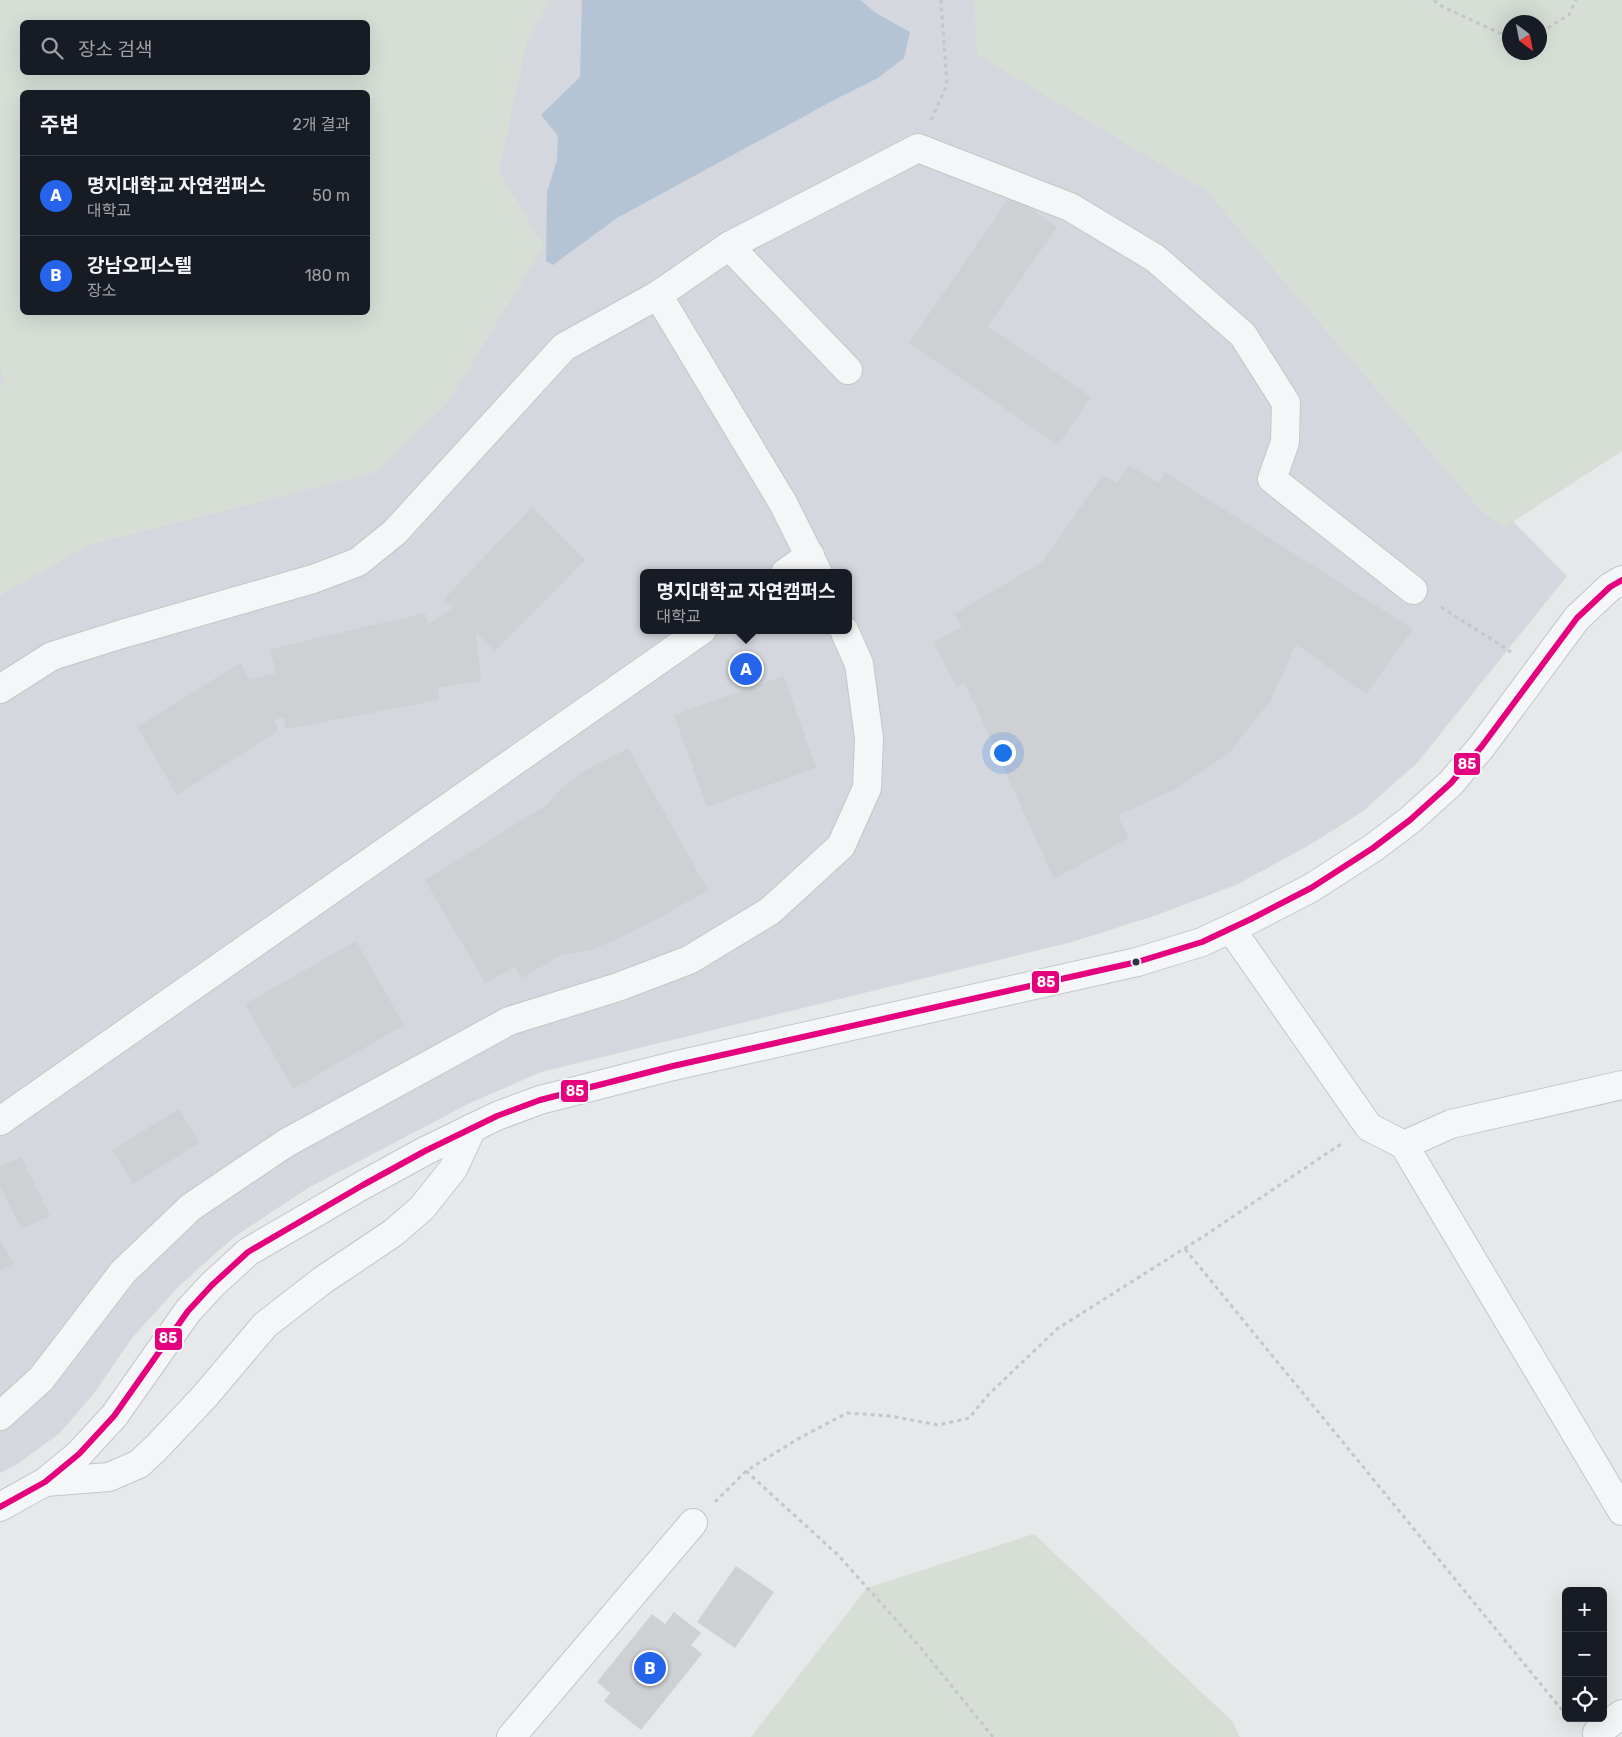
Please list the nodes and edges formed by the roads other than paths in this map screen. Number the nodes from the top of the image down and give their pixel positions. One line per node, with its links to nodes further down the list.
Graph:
1 (729, 246): 2 (street); 3 (street); 7 (street)
2 (658, 295): 4 (street); 10 (street)
3 (848, 370)
4 (814, 564): 5 (street)
5 (798, 569)
6 (1622, 580): 11 (street)
7 (1413, 590)
8 (696, 634): 13 (street)
9 (846, 634): 16 (street)
10 (0, 689)
11 (1231, 929): 14 (street); 15 (street)
12 (1622, 1085): 15 (street)
13 (0, 1121)
14 (472, 1128): 17 (street); 17 (street)
15 (1404, 1145): 19 (street)
16 (0, 1416)
17 (45, 1482): 18 (street)
18 (0, 1507)
19 (1622, 1511)
20 (693, 1523): 23 (street)
21 (1622, 1714): 22 (street)
22 (1597, 1733)
23 (511, 1737)

